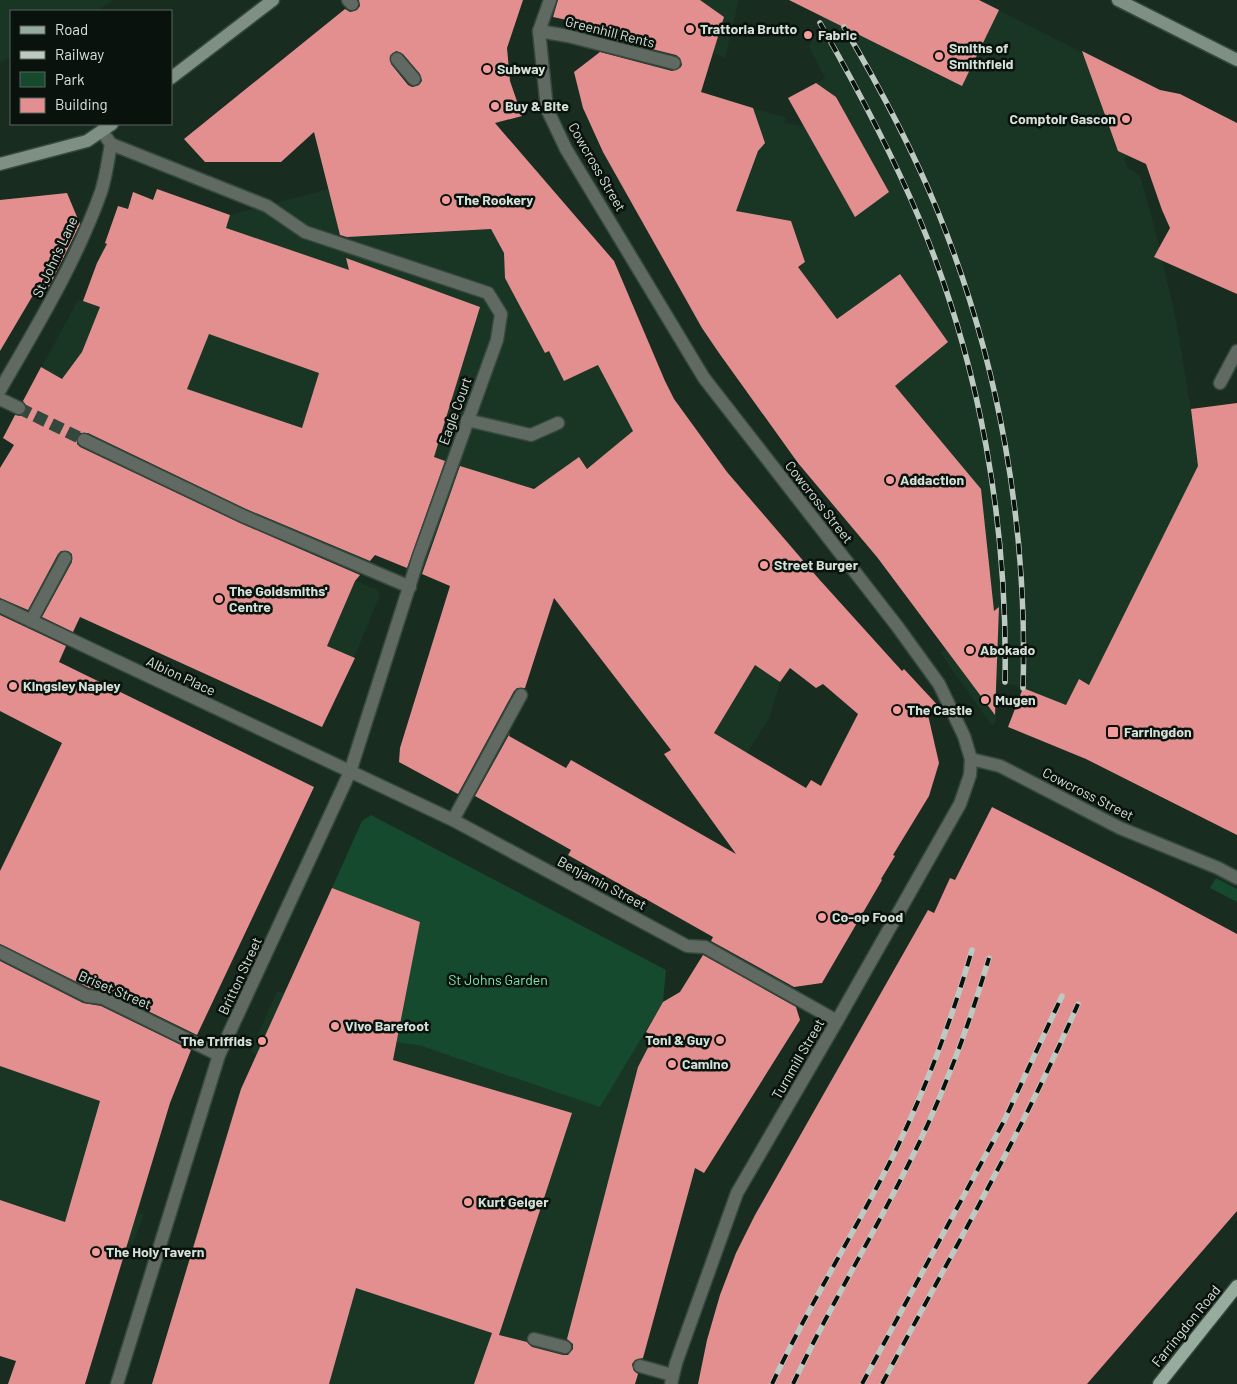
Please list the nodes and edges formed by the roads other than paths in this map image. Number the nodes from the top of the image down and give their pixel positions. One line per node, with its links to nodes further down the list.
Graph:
1 (273, 0): 8 (main road)
2 (550, 0): 4 (street, Cowcross Street)
3 (1118, 0): 6 (main road)
4 (539, 31): 7 (street, Greenhill Rents); 26 (street, Cowcross Street)
5 (396, 58): 9 (street)
6 (1237, 60)
7 (674, 63)
8 (172, 77)
9 (414, 79)
10 (107, 128): 11 (street); 12 (main road)
11 (111, 144): 15 (street, St John's Lane); 18 (street, Eagle Court)
12 (0, 164)
13 (1237, 350): 14 (street)
14 (1220, 382)
15 (0, 390)
16 (0, 399): 17 (street)
17 (19, 408)
18 (467, 420): 19 (street); 22 (street, Eagle Court)
19 (558, 423)
20 (84, 440): 22 (street)
21 (65, 558): 24 (street)
22 (410, 587): 27 (street, Britton Street)
23 (0, 606): 24 (street, Albion Place)
24 (31, 621): 27 (street, Albion Place)
25 (521, 694): 28 (street)
26 (971, 758): 29 (street, Cowcross Street); 31 (street, Turnmill Street)
27 (350, 772): 28 (street, Benjamin Street); 32 (street, Britton Street)
28 (453, 820): 31 (street, Benjamin Street)
29 (1237, 878)
30 (0, 952): 32 (street, Briset Street)
31 (837, 1021): 37 (street, Turnmill Street)
32 (220, 1055): 38 (street, Britton Street)
33 (1237, 1286): 39 (main road, Farringdon Road)
34 (534, 1339): 35 (street)
35 (565, 1347)
36 (640, 1366): 37 (street)
37 (672, 1379)
38 (117, 1384)
39 (1158, 1384)

